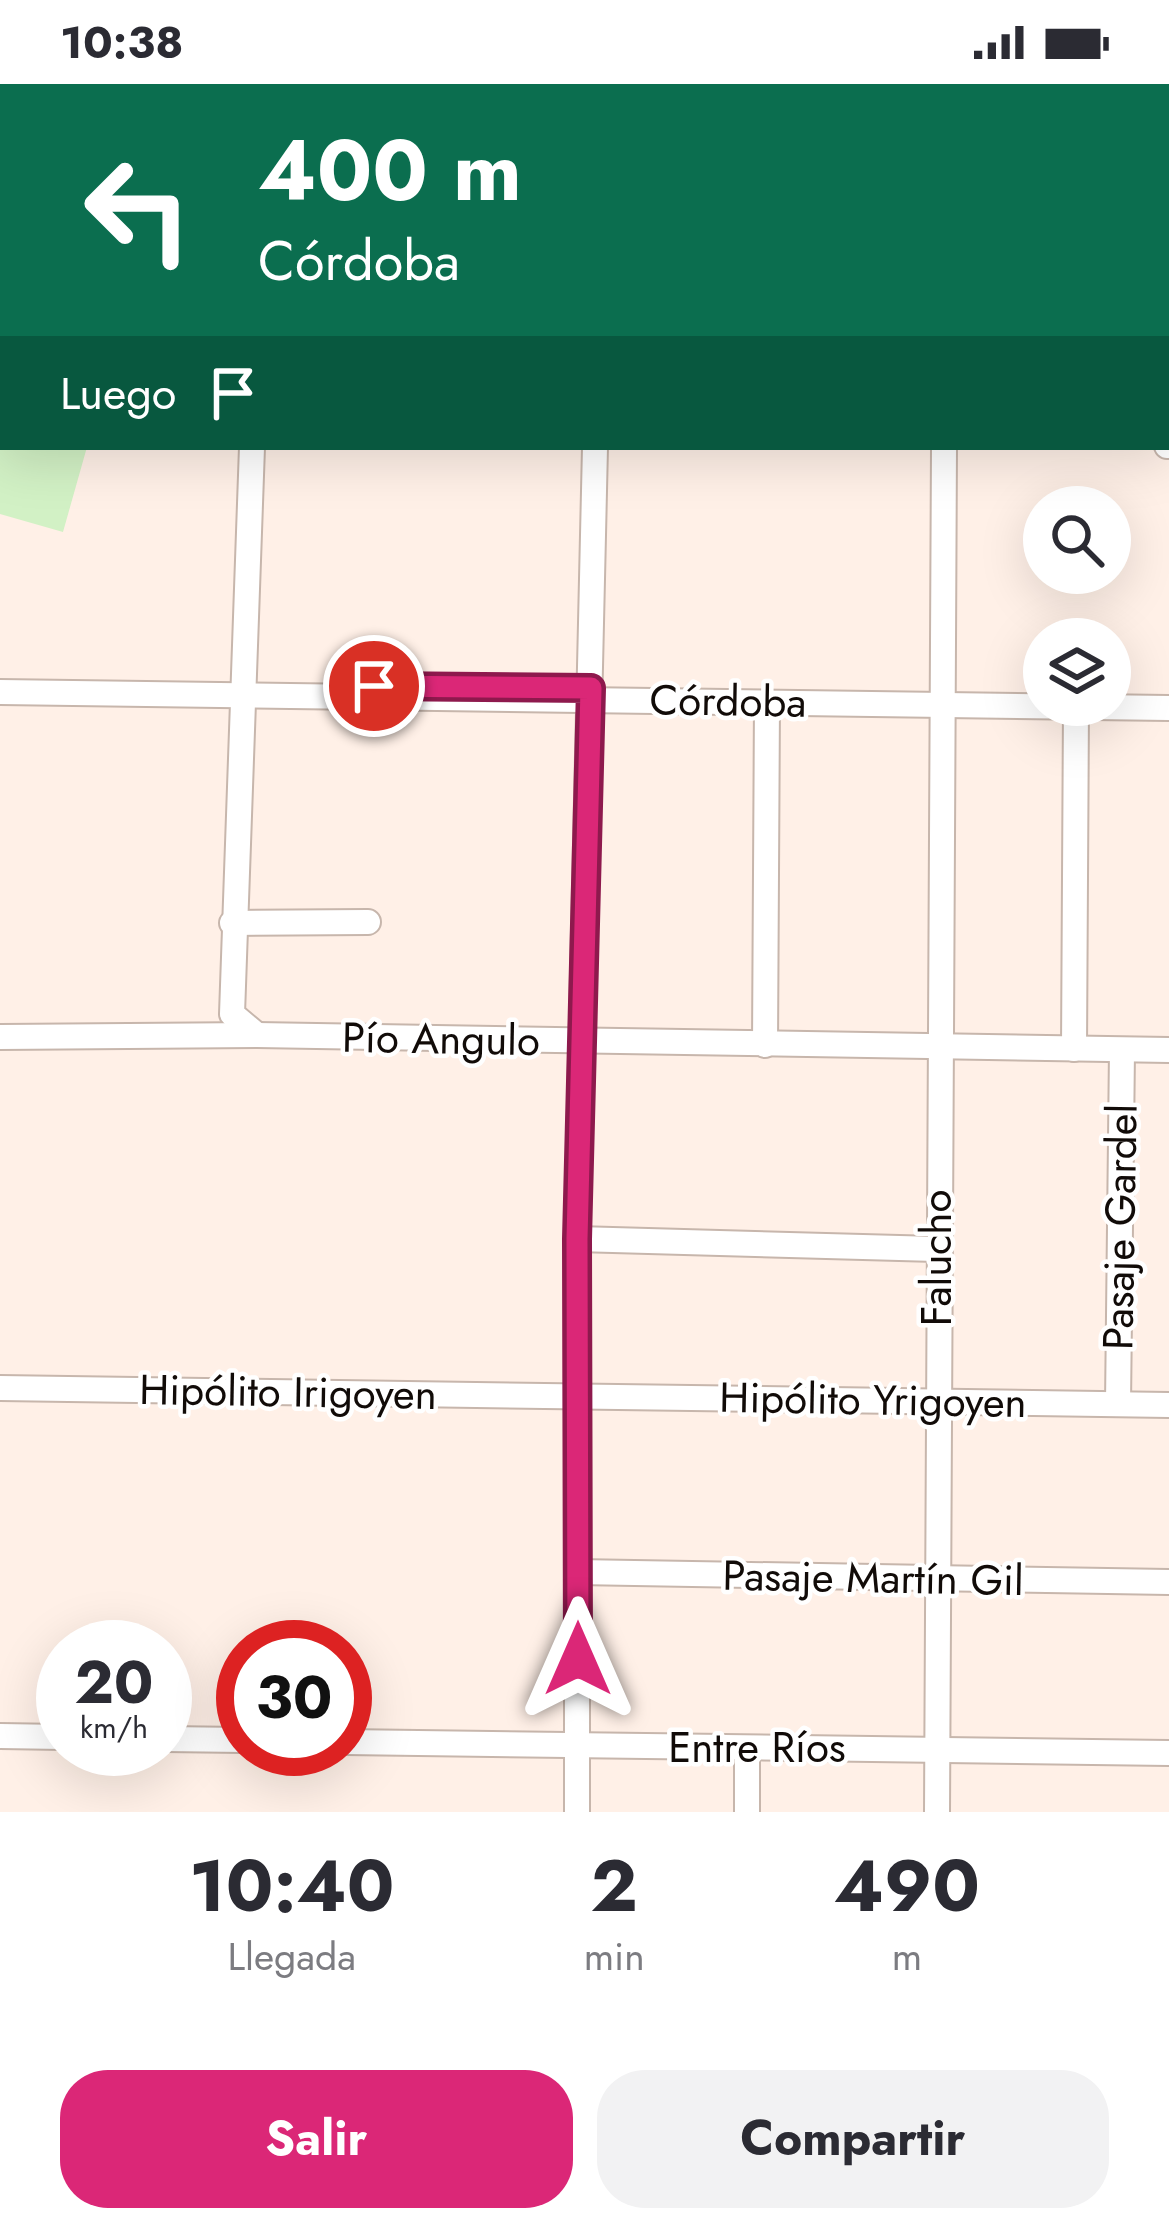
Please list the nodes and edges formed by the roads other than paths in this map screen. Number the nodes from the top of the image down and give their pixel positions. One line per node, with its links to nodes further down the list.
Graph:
1 (252, 450): 5 (street)
2 (595, 450): 7 (street)
3 (944, 450): 11 (street, Falucho)
4 (0, 683): 5 (street, Córdoba)
5 (243, 689): 6 (street, Córdoba); 7 (street, Córdoba); 18 (street)
6 (0, 692)
7 (591, 693): 11 (street, Córdoba); 12 (street, Córdoba); 21 (street)
8 (1023, 695): 11 (street, Córdoba)
9 (1131, 695): 10 (street)
10 (1169, 695)
11 (941, 699): 12 (street, Córdoba); 13 (street, Córdoba); 23 (street, Falucho)
12 (767, 702): 22 (street)
13 (1023, 704)
14 (1131, 708): 15 (street, Córdoba)
15 (1169, 708)
16 (1076, 726): 24 (street, Pasaje Gardel)
17 (368, 922): 18 (street)
18 (232, 923): 19 (street)
19 (257, 1035): 20 (street, Pío Angulo); 21 (street, Pío Angulo)
20 (0, 1037)
21 (581, 1042): 22 (street, Pío Angulo); 27 (street)
22 (765, 1045): 23 (street, Pío Angulo)
23 (938, 1047): 24 (street, Pío Angulo); 28 (street, Falucho)
24 (1074, 1049): 25 (street, Pío Angulo)
25 (1122, 1050): 26 (street, Pío Angulo); 32 (street, Pasaje Gardel)
26 (1169, 1050)
27 (577, 1239): 28 (street); 30 (street)
28 (936, 1250): 31 (street, Falucho)
29 (0, 1388): 30 (street, Hipólito Irigoyen)
30 (577, 1397): 31 (street, Hipólito Yrigoyen); 34 (street)
31 (935, 1400): 32 (street, Hipólito Yrigoyen); 35 (street, Falucho)
32 (1118, 1404): 33 (street, Hipólito Yrigoyen)
33 (1169, 1405)
34 (577, 1572): 35 (street, Pasaje Martín Gil); 40 (street)
35 (936, 1580): 36 (street, Pasaje Martín Gil); 42 (street, Falucho)
36 (1169, 1582)
37 (0, 1736): 38 (street)
38 (36, 1737)
39 (372, 1742): 40 (street, Entre Ríos)
40 (578, 1746): 41 (street, Entre Ríos); 44 (street)
41 (747, 1748): 42 (street, Entre Ríos); 45 (street)
42 (937, 1749): 43 (street, Entre Ríos); 46 (street, Falucho)
43 (1169, 1753)
44 (577, 1812)
45 (748, 1812)
46 (937, 1812)

